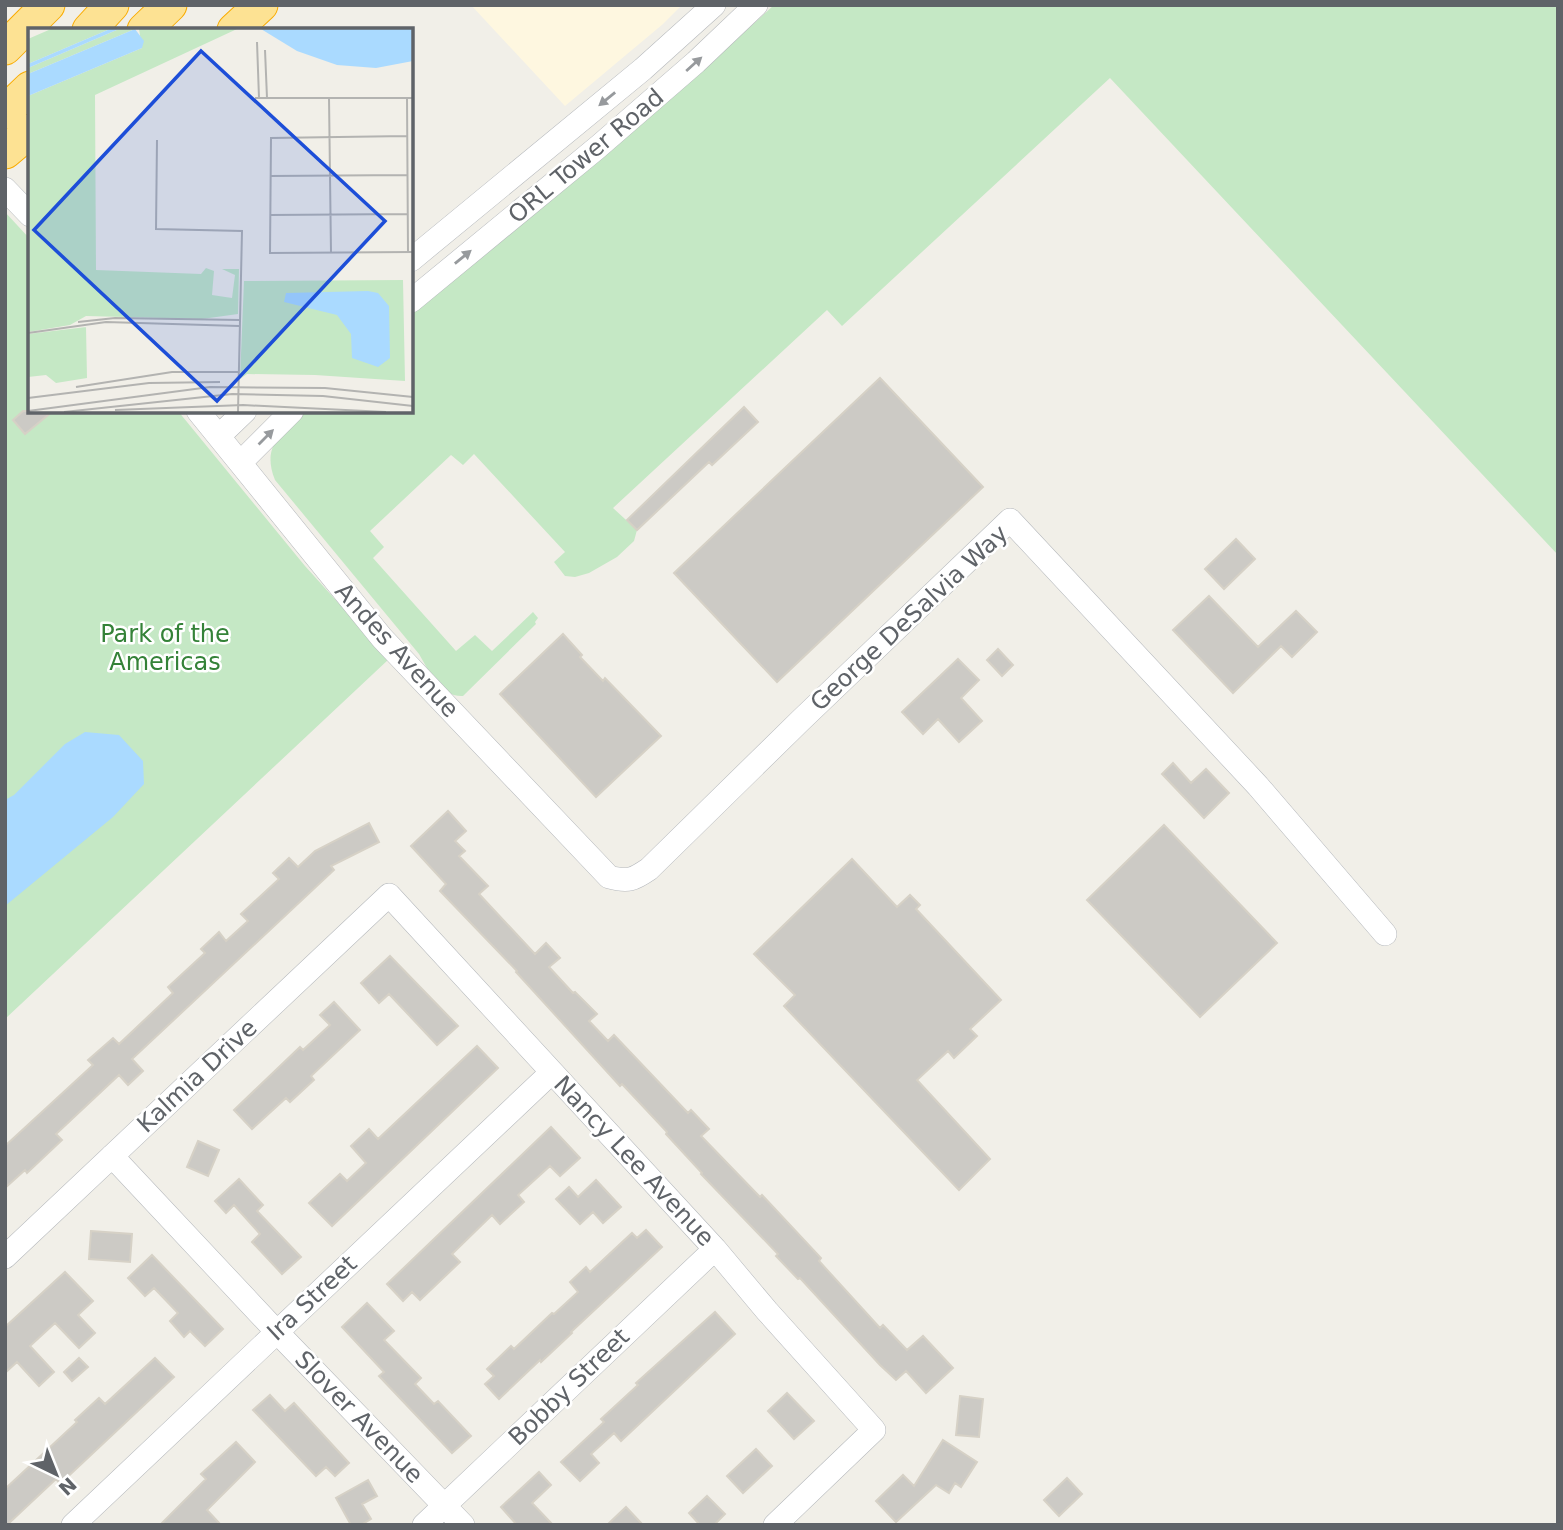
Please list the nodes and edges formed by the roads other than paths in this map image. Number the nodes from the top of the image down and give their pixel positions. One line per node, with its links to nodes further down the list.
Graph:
1 (48, 5): 10 (highway)
2 (112, 5): 7 (highway)
3 (170, 5): 8 (highway)
4 (261, 5): 9 (highway)
5 (713, 5): 12 (street, ORL Tower Road, one-way to 12)
6 (756, 5): 14 (street, ORL Tower Road, one-way to 6)
7 (91, 28)
8 (146, 28)
9 (236, 28)
10 (5, 48)
11 (28, 94): 13 (highway)
12 (577, 123): 14 (street); 17 (street, ORL Tower Road)
13 (14, 134)
14 (598, 147): 18 (street, ORL Tower Road, one-way to 14)
15 (5, 189): 16 (street)
16 (28, 213)
17 (413, 258)
18 (413, 299)
19 (200, 413): 22 (street, Andes Avenue)
20 (243, 413): 22 (street)
21 (290, 413): 23 (street, one-way to 21)
22 (219, 436): 23 (street, Andes Avenue)
23 (241, 463): 24 (street, Andes Avenue)
24 (609, 877): 26 (street, George DeSalvia Way)
25 (389, 895): 27 (street, Nancy Lee Avenue); 28 (street, Kalmia Drive)
26 (1385, 934)
27 (552, 1072): 29 (street, Nancy Lee Avenue); 31 (street, Ira Street)
28 (112, 1156): 30 (street, Kalmia Drive); 31 (street, Slover Avenue)
29 (715, 1249): 32 (street, Bobby Street); 36 (street, Nancy Lee Avenue)
30 (5, 1257)
31 (276, 1331): 32 (street, Slover Avenue); 33 (street, Ira Street)
32 (444, 1505): 34 (street, Bobby Street); 35 (street, Slover Avenue)
33 (73, 1525)
34 (424, 1525)
35 (463, 1525)
36 (775, 1525)

